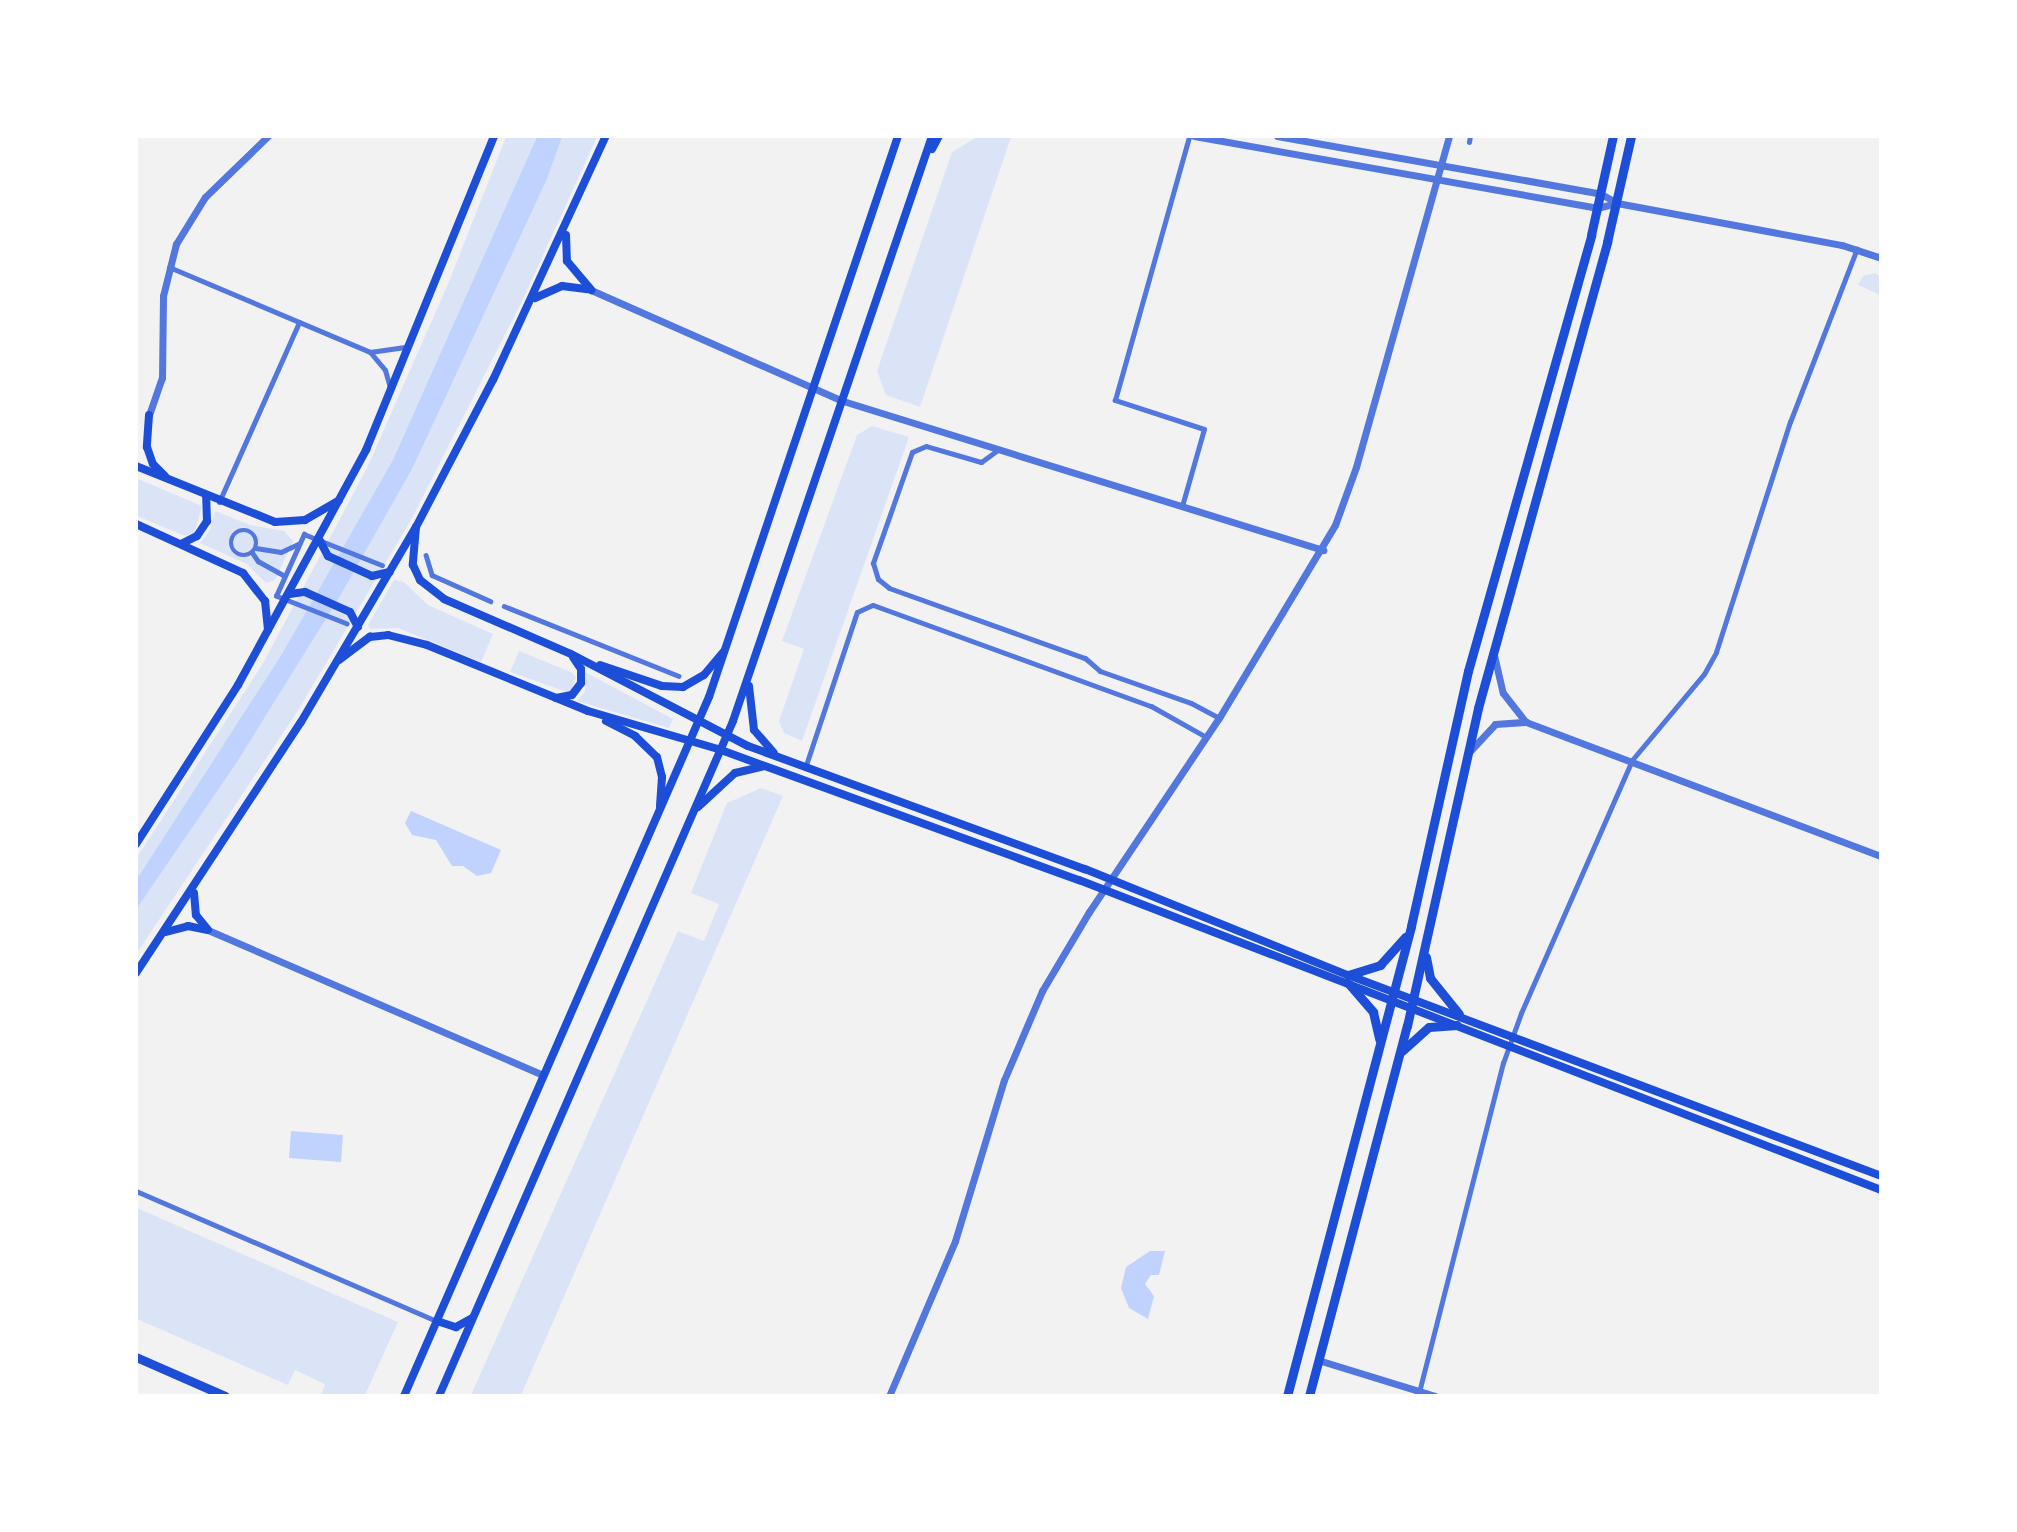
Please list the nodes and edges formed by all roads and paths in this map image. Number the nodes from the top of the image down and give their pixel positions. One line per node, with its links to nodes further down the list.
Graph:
1 (268, 136): 21 (street)
2 (494, 136): 25 (main road)
3 (606, 136): 18 (main road)
4 (896, 136): 27 (main road)
5 (932, 136): 12 (main road)
6 (939, 136): 12 (main road)
7 (1192, 136): 14 (street); 38 (street)
8 (1277, 136): 13 (street)
9 (1449, 136): 13 (street)
10 (1613, 136): 15 (main road)
11 (1631, 136): 16 (main road)
12 (923, 164): 29 (main road)
13 (1441, 165): 14 (street); 15 (street)
14 (1437, 179): 17 (street); 45 (street)
15 (1601, 194): 16 (street); 17 (main road)
16 (1617, 203): 17 (street); 19 (street); 57 (main road)
17 (1597, 208): 83 (main road)
18 (567, 228): 22 (main road); 23 (main road)
19 (1857, 248): 20 (street); 73 (street)
20 (1881, 258)
21 (169, 266): 24 (street); 30 (street)
22 (591, 290): 23 (main road); 27 (street)
23 (532, 300): 40 (main road)
24 (299, 322): 26 (street); 37 (street)
25 (410, 346): 26 (street); 28 (main road)
26 (370, 352): 28 (street)
27 (813, 390): 29 (street); 56 (main road)
28 (391, 393): 36 (main road)
29 (843, 401): 32 (street); 61 (main road)
30 (149, 415): 31 (main road); 34 (main road)
31 (136, 430)
32 (999, 449): 38 (street); 64 (street)
33 (136, 466): 34 (main road)
34 (170, 480): 35 (main road)
35 (206, 496): 37 (main road); 42 (main road)
36 (341, 499): 37 (main road); 41 (main road)
37 (219, 502)
38 (1182, 506): 45 (street)
39 (136, 524): 42 (main road)
40 (416, 527): 48 (main road); 58 (main road)
41 (320, 540): 43 (street); 47 (street); 48 (main road); 50 (main road)
42 (181, 544): 55 (main road)
43 (299, 544): 44 (street); 49 (street)
44 (254, 550): 44 (street); 49 (street)
45 (1323, 550): 64 (street)
46 (426, 555): 51 (street)
47 (382, 565)
48 (390, 572): 54 (main road)
49 (283, 575): 50 (street)
50 (288, 596): 53 (street); 54 (main road); 55 (main road)
51 (490, 601)
52 (504, 606): 60 (street)
53 (347, 624)
54 (358, 627): 59 (main road)
55 (268, 633): 78 (main road)
56 (729, 644): 58 (main road); 65 (main road)
57 (1494, 650): 66 (street); 71 (main road)
58 (571, 654): 62 (main road); 65 (main road)
59 (339, 660): 62 (main road); 81 (main road)
60 (679, 676)
61 (749, 680): 67 (main road); 72 (main road)
62 (555, 698): 63 (main road)
63 (588, 711): 69 (main road); 77 (main road)
64 (1219, 718): 68 (street)
65 (698, 722): 67 (main road); 69 (main road)
66 (1525, 722): 71 (street); 73 (street)
67 (727, 736): 70 (main road); 72 (main road)
68 (1206, 737): 75 (street); 80 (street)
69 (691, 740): 70 (main road); 77 (main road)
70 (721, 750): 74 (main road); 76 (main road)
71 (1468, 754): 86 (main road)
72 (785, 760): 75 (main road)
73 (1632, 761): 79 (street); 93 (street)
74 (768, 767): 76 (main road); 82 (main road)
75 (805, 768): 80 (main road)
76 (695, 810): 101 (main road)
77 (659, 815): 97 (main road)
78 (136, 844)
79 (1881, 856)
80 (1110, 880): 82 (street); 88 (main road)
81 (195, 887): 84 (main road); 85 (main road)
82 (1103, 889): 88 (main road); 109 (street)
83 (1412, 926): 88 (main road); 89 (main road)
84 (208, 930): 85 (main road); 97 (street)
85 (166, 932): 87 (main road)
86 (1425, 948): 90 (main road); 91 (main road)
87 (136, 973)
88 (1348, 979): 89 (main road); 95 (main road)
89 (1393, 996): 90 (main road); 95 (main road)
90 (1412, 1003): 91 (main road); 92 (main road); 96 (main road)
91 (1459, 1014): 93 (main road)
92 (1457, 1025): 94 (main road); 96 (main road)
93 (1514, 1034): 94 (street); 98 (main road)
94 (1510, 1045): 99 (main road); 105 (street)
95 (1378, 1054): 110 (main road)
96 (1398, 1059): 104 (main road)
97 (543, 1075): 102 (main road)
98 (1881, 1176)
99 (1881, 1190)
100 (136, 1191): 102 (street)
101 (473, 1317): 102 (main road); 108 (main road)
102 (437, 1321): 107 (main road)
103 (136, 1357): 106 (main road)
104 (1318, 1360): 105 (street); 111 (main road)
105 (1419, 1392): 112 (street)
106 (225, 1395)
107 (404, 1395)
108 (439, 1395)
109 (889, 1395)
110 (1287, 1395)
111 (1309, 1395)
112 (1435, 1395)

